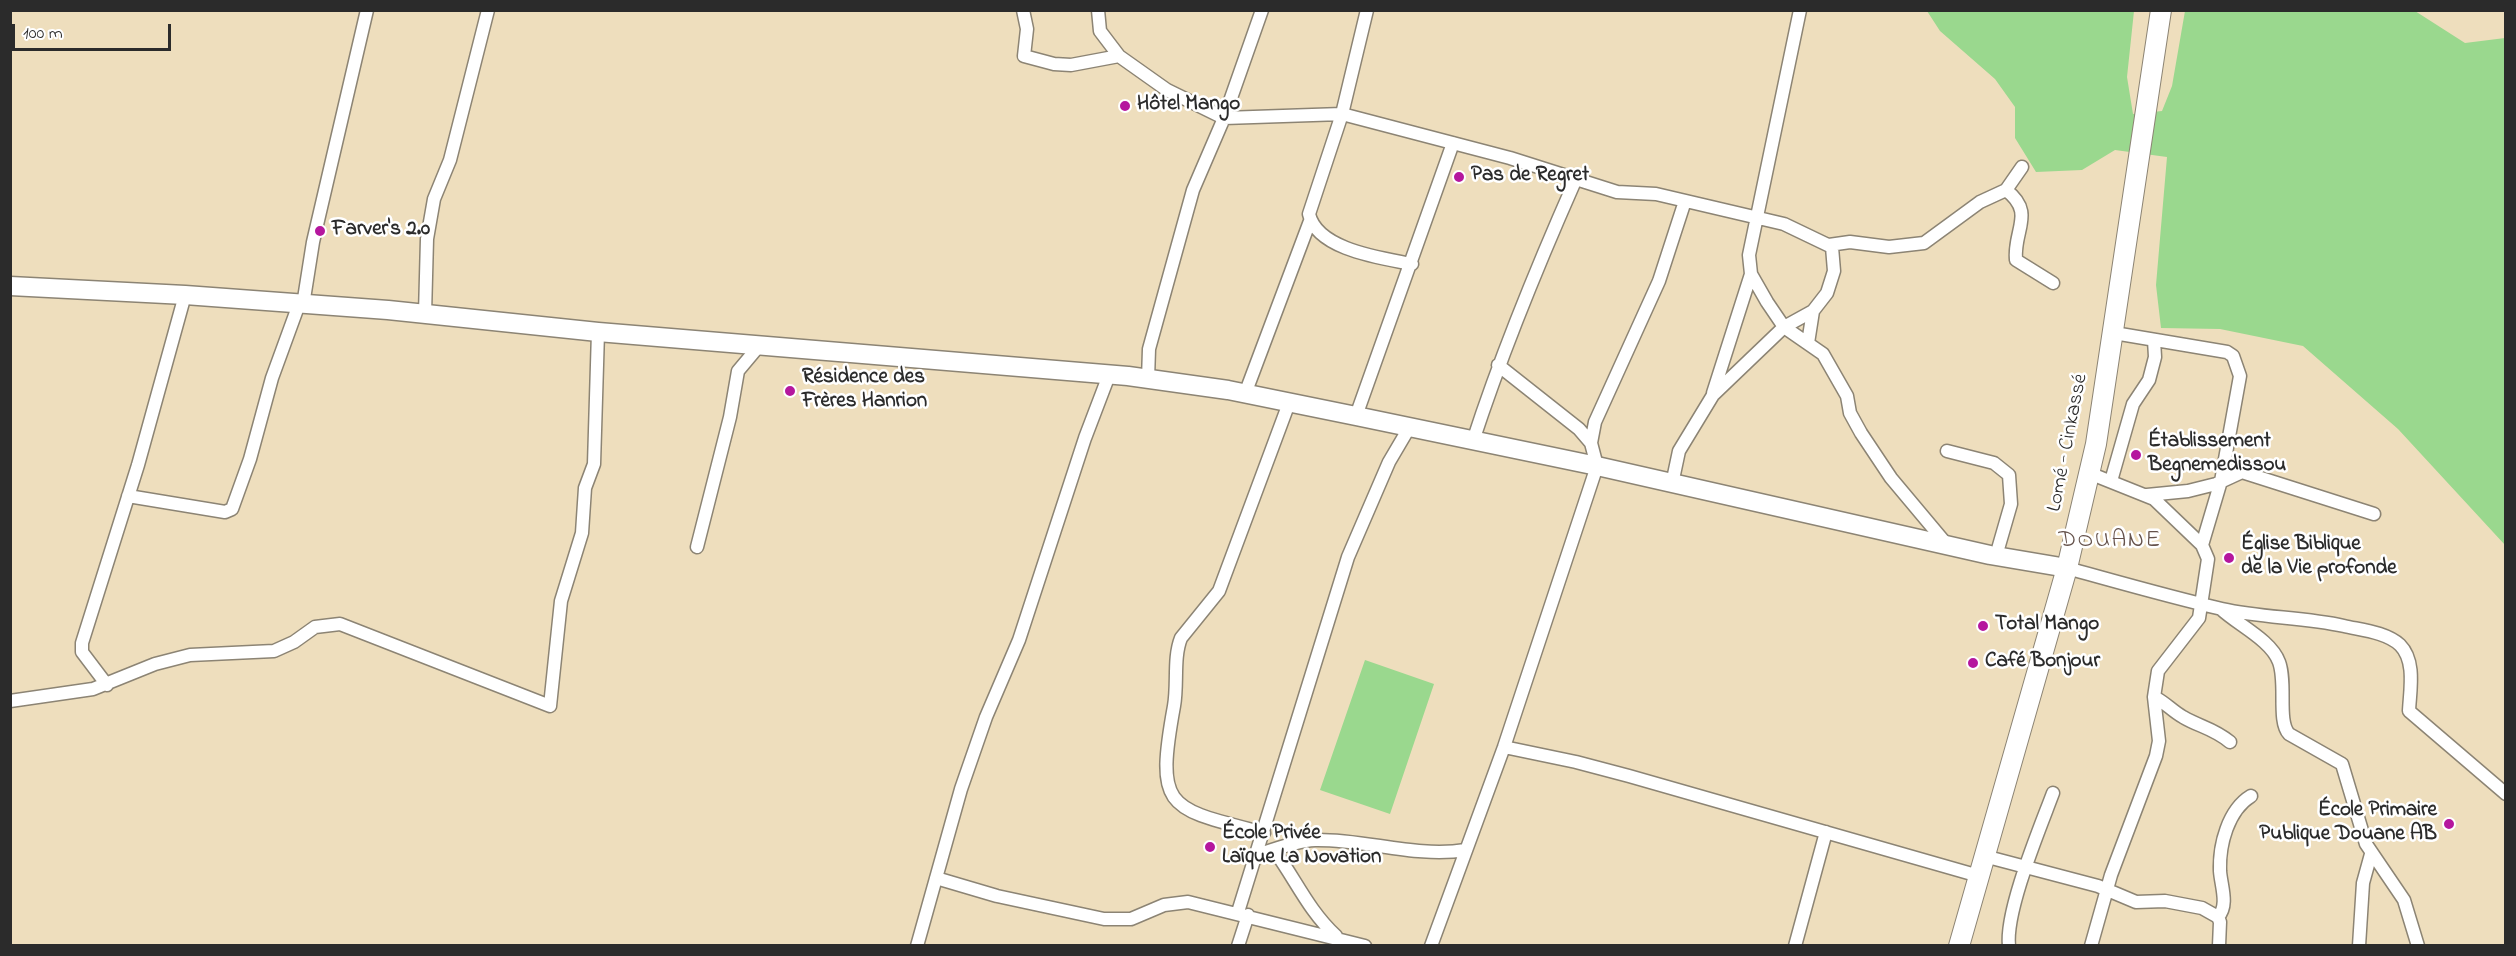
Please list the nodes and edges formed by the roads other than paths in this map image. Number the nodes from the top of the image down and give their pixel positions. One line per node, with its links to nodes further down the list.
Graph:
1 (367, 10): 25 (street)
2 (488, 10): 27 (street)
3 (1023, 10): 9 (street)
4 (1098, 10): 9 (street)
5 (1262, 10): 11 (street)
6 (1366, 10): 10 (street)
7 (1800, 10): 17 (street)
8 (2162, 10): 30 (highway, Lomé - Cinkassé)
9 (1119, 56): 11 (street)
10 (1342, 114): 11 (street); 12 (street); 18 (street)
11 (1224, 118): 36 (street)
12 (1453, 143): 14 (street); 20 (street)
13 (2022, 167): 15 (street)
14 (1575, 181): 16 (street); 34 (street)
15 (2006, 190): 19 (street); 22 (street)
16 (1684, 201): 17 (street); 43 (street)
17 (1757, 216): 19 (street); 21 (street)
18 (1310, 221): 20 (street); 37 (street)
19 (1829, 245): 26 (street)
20 (1412, 264): 40 (street)
21 (1751, 274): 28 (street); 38 (street)
22 (2053, 283)
23 (10, 286): 24 (main road)
24 (185, 295): 25 (main road); 51 (street)
25 (301, 304): 27 (main road); 51 (street)
26 (1813, 311): 28 (street); 32 (street)
27 (425, 314): 29 (main road)
28 (1784, 327): 32 (street); 38 (street)
29 (598, 332): 33 (main road); 60 (street)
30 (2114, 333): 31 (street); 46 (highway, Lomé - Cinkassé)
31 (2154, 340): 47 (street); 48 (street)
32 (1808, 343): 54 (street)
33 (759, 346): 35 (main road); 55 (street)
34 (1498, 366): 42 (street); 43 (street)
35 (1109, 375): 36 (main road); 77 (street)
36 (1148, 379): 37 (main road)
37 (1245, 394): 39 (main road)
38 (1713, 395): 49 (street)
39 (1288, 403): 40 (main road); 69 (street)
40 (1356, 416): 41 (main road)
41 (1409, 428): 42 (main road); 69 (street)
42 (1473, 441): 45 (main road)
43 (1591, 443): 45 (street)
44 (1947, 451): 56 (street)
45 (1597, 466): 49 (main road); 64 (street)
46 (2089, 473): 47 (street); 57 (highway, Lomé - Cinkassé)
47 (2111, 481): 50 (street)
48 (2221, 481): 50 (street); 52 (street); 53 (street)
49 (1672, 484): 54 (main road)
50 (2147, 495): 53 (street)
51 (128, 496): 60 (street)
52 (2374, 514)
53 (2202, 545): 58 (street)
54 (1949, 546): 56 (main road)
55 (697, 547)
56 (1996, 556): 57 (main road)
57 (2067, 568): 58 (street); 74 (highway, Lomé - Cinkassé)
58 (2203, 603): 59 (street); 61 (street)
59 (2220, 609): 66 (street); 72 (street)
60 (107, 684): 62 (street)
61 (2154, 697): 63 (street); 78 (street)
62 (10, 701)
63 (2230, 742)
64 (1504, 747): 68 (street); 71 (street)
65 (2053, 793): 75 (street)
66 (2505, 794)
67 (2251, 796): 80 (street)
68 (1826, 832): 76 (street); 86 (street)
69 (1264, 833): 73 (street)
70 (1274, 849): 71 (street); 73 (street); 81 (street)
71 (1466, 850): 85 (street)
72 (2371, 854): 91 (street); 92 (street)
73 (1257, 855): 79 (street)
74 (1984, 856): 75 (street); 76 (highway, Lomé - Cinkassé)
75 (2026, 867): 78 (street); 88 (street)
76 (1979, 876): 87 (highway, Lomé - Cinkassé)
77 (936, 878): 79 (street); 82 (street)
78 (2106, 890): 80 (street); 89 (street)
79 (1243, 914): 81 (street); 83 (street)
80 (2218, 917): 90 (street)
81 (1343, 942): 84 (street)
82 (917, 945)
83 (1238, 945)
84 (1365, 945)
85 (1431, 945)
86 (1795, 945)
87 (1959, 945)
88 (2009, 945)
89 (2091, 945)
90 (2219, 945)
91 (2358, 945)
92 (2418, 945)

